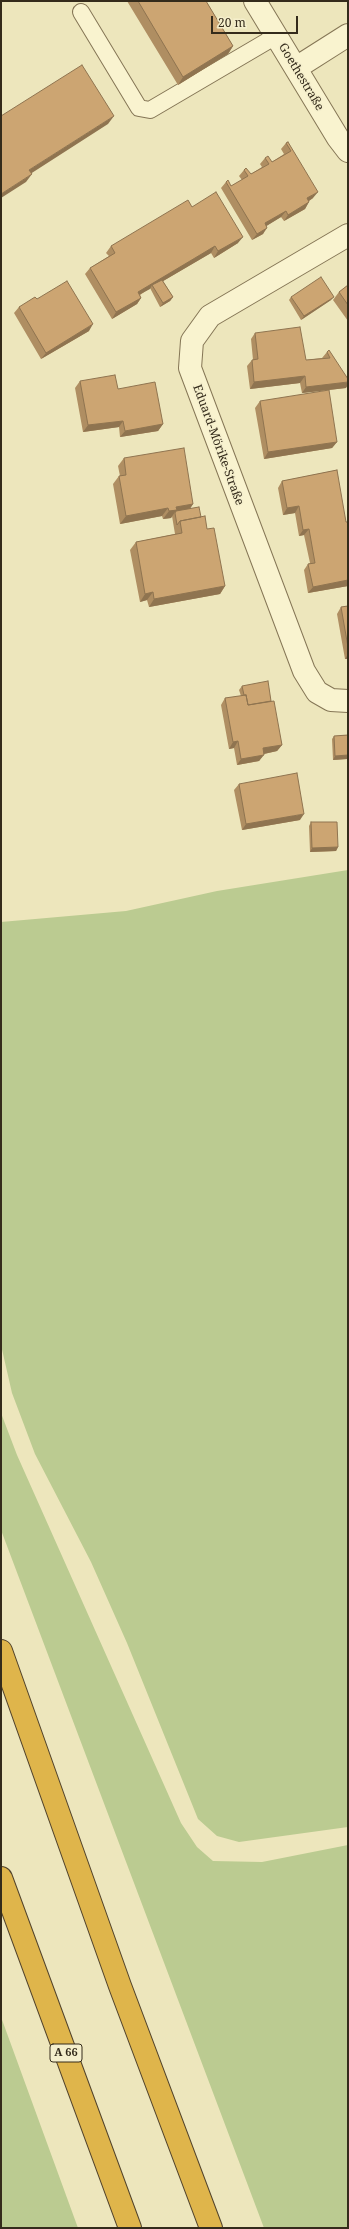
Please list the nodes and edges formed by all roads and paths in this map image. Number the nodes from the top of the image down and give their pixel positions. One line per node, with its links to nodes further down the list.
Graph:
1 (255, 1): 3 (street, Goethestraße)
2 (81, 12): 3 (lane)
3 (276, 36): 5 (street, Goethestraße)
4 (348, 36): 5 (street)
5 (296, 68): 6 (street, Goethestraße)
6 (348, 151)
7 (348, 235): 8 (street, Eduard-Mörike-Straße)
8 (348, 701)
9 (1, 1651): 12 (highway)
10 (1, 1878): 11 (highway, A 66)
11 (130, 2228)
12 (211, 2228)

